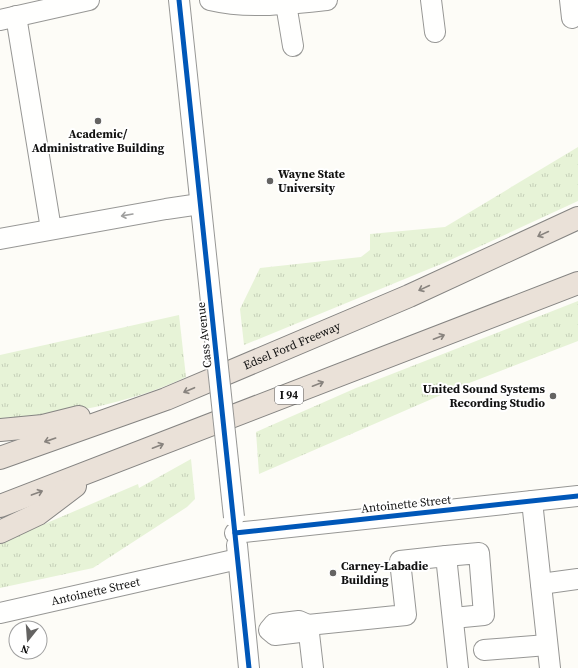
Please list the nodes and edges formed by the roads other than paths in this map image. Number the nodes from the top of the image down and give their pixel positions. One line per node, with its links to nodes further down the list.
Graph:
1 (89, 0): 7 (street)
2 (179, 0): 10 (street, Cass Avenue)
3 (210, 0): 6 (street)
4 (327, 0): 6 (street)
5 (431, 0): 8 (street)
6 (281, 2): 9 (street)
7 (8, 18): 12 (street)
8 (435, 32)
9 (293, 46)
10 (200, 204): 12 (street, one-way to 12); 22 (street, Cass Avenue, bridge)
11 (578, 218): 15 (highway, Edsel Ford Freeway, one-way to 15)
12 (51, 229): 13 (street)
13 (0, 239)
14 (578, 283): 18 (highway, I 94, one-way to 14)
15 (166, 400): 16 (highway); 17 (highway, Edsel Ford Freeway, one-way to 17)
16 (0, 430)
17 (0, 458)
18 (94, 472): 21 (highway, I 94, one-way to 18); 23 (highway)
19 (578, 496): 20 (street, Antoinette Street)
20 (532, 501): 22 (street, Antoinette Street); 27 (street)
21 (0, 506)
22 (235, 525): 25 (street, Cass Avenue)
23 (0, 532)
24 (446, 556): 29 (street); 29 (street); 30 (street)
25 (238, 559): 28 (street, Antoinette Street); 31 (street, Cass Avenue)
26 (578, 579): 27 (street)
27 (541, 584): 32 (street)
28 (0, 613)
29 (453, 618): 36 (street)
30 (308, 625): 31 (street); 35 (street)
31 (246, 632): 34 (street, Cass Avenue)
32 (547, 645): 33 (street); 37 (street)
33 (484, 650)
34 (249, 668)
35 (313, 668)
36 (458, 668)
37 (550, 668)

